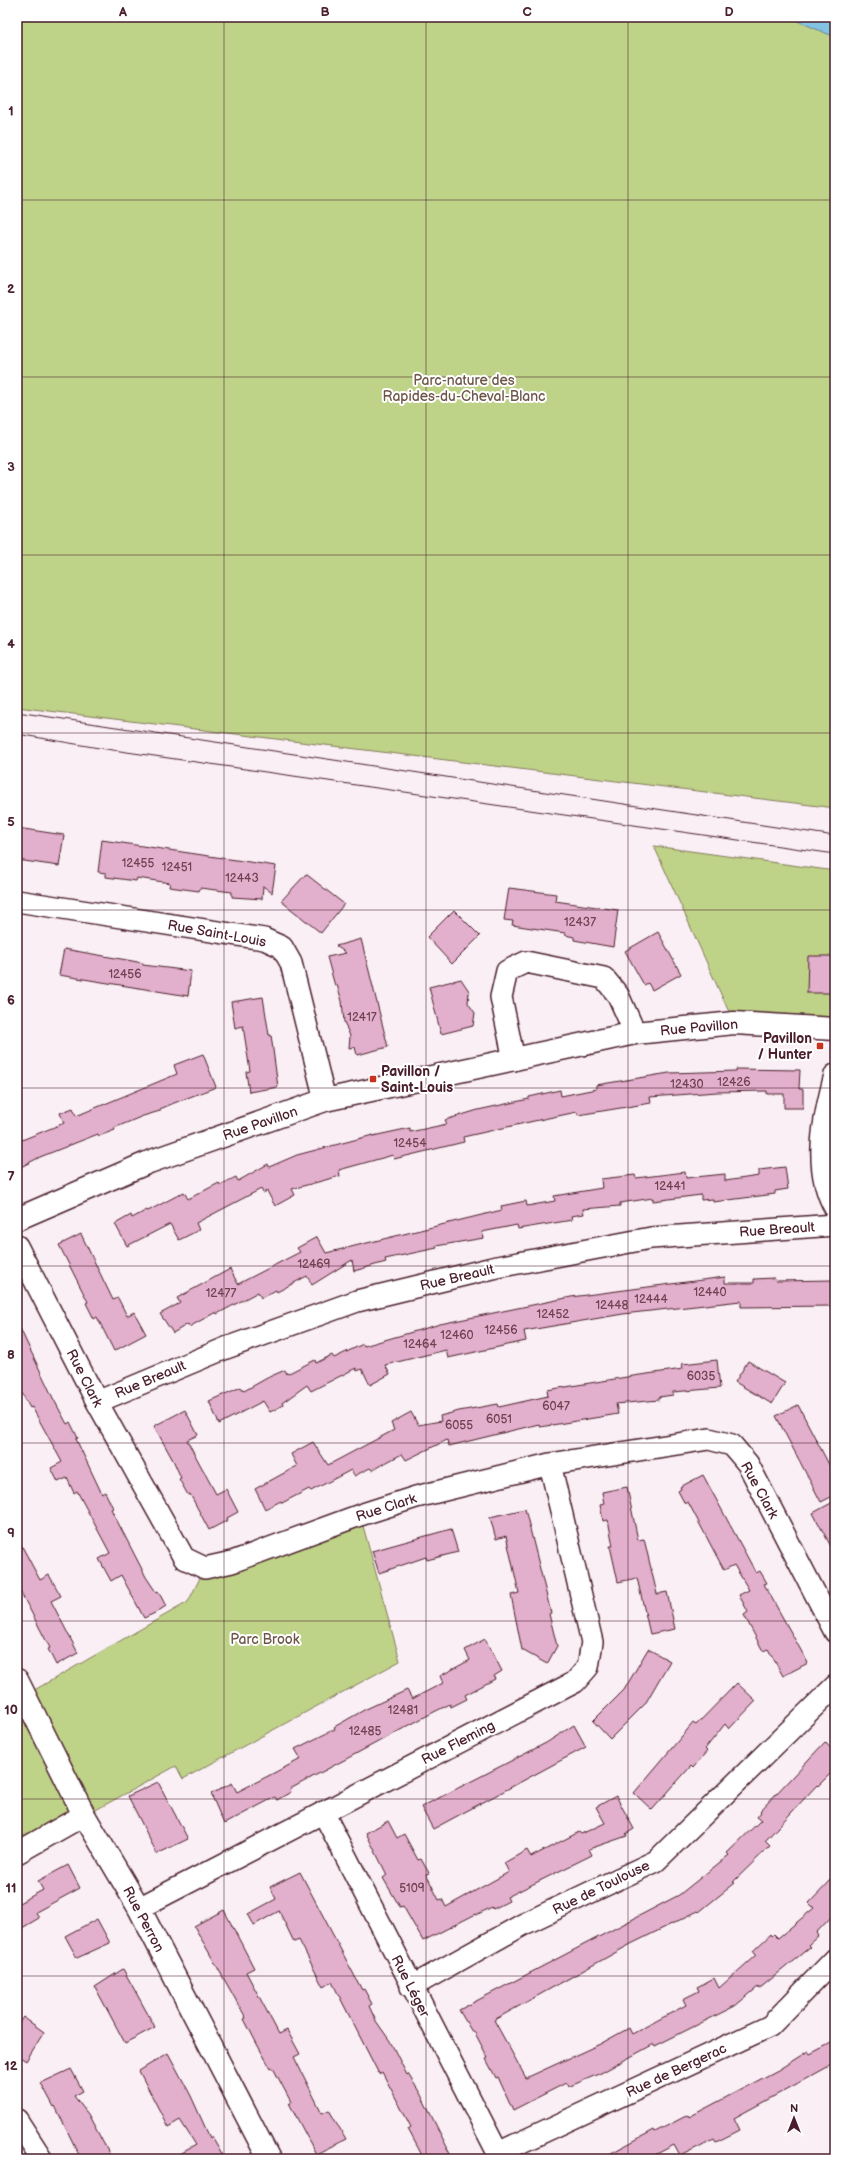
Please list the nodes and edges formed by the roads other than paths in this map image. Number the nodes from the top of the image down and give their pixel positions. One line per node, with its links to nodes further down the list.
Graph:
1 (17, 901): 6 (street, Rue Saint-Louis)
2 (835, 1029): 3 (street, Rue Pavillon)
3 (635, 1034): 4 (street, Rue Pavillon); 4 (street)
4 (514, 1060): 6 (street, Rue Pavillon)
5 (835, 1075): 7 (street)
6 (325, 1100): 8 (street, Rue Pavillon)
7 (835, 1208)
8 (17, 1219)
9 (835, 1226): 11 (street, Rue Breault)
10 (17, 1246): 11 (street, Rue Clark)
11 (97, 1402): 12 (street, Rue Clark)
12 (550, 1464): 13 (street, Rue Clark); 16 (street, Rue Fleming)
13 (835, 1632)
14 (17, 1680): 17 (street, Rue Perron)
15 (835, 1686): 21 (street, Rue de Toulouse)
16 (323, 1812): 19 (street, Rue Fleming); 21 (street, Rue Léger)
17 (84, 1815): 18 (street); 19 (street, Rue Perron)
18 (17, 1853)
19 (139, 1908): 25 (street, Rue Perron)
20 (835, 1959): 23 (street, Rue de Bergerac)
21 (411, 1987): 23 (street, Rue Léger)
22 (17, 2120): 24 (street)
23 (499, 2156)
24 (42, 2159)
25 (269, 2159)

